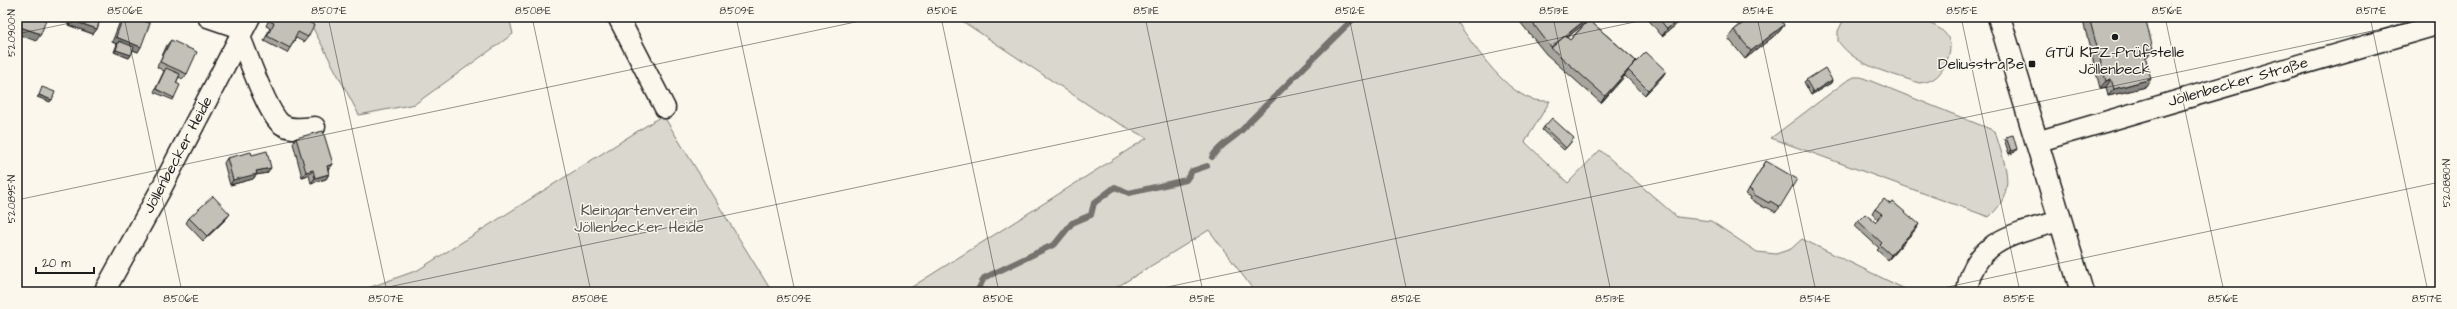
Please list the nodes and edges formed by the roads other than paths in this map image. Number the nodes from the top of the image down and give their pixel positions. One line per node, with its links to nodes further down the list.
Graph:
1 (208, 17): 5 (street)
2 (618, 17): 6 (street)
3 (1999, 17): 8 (main road)
4 (2440, 24): 8 (street, Jöllenbecker Straße)
5 (244, 28): 7 (street); 10 (street, Jöllenbecker Heide)
6 (665, 108)
7 (315, 128)
8 (2036, 142): 9 (main road)
9 (2060, 221): 11 (street); 12 (main road)
10 (104, 292)
11 (1967, 292)
12 (2082, 292)

